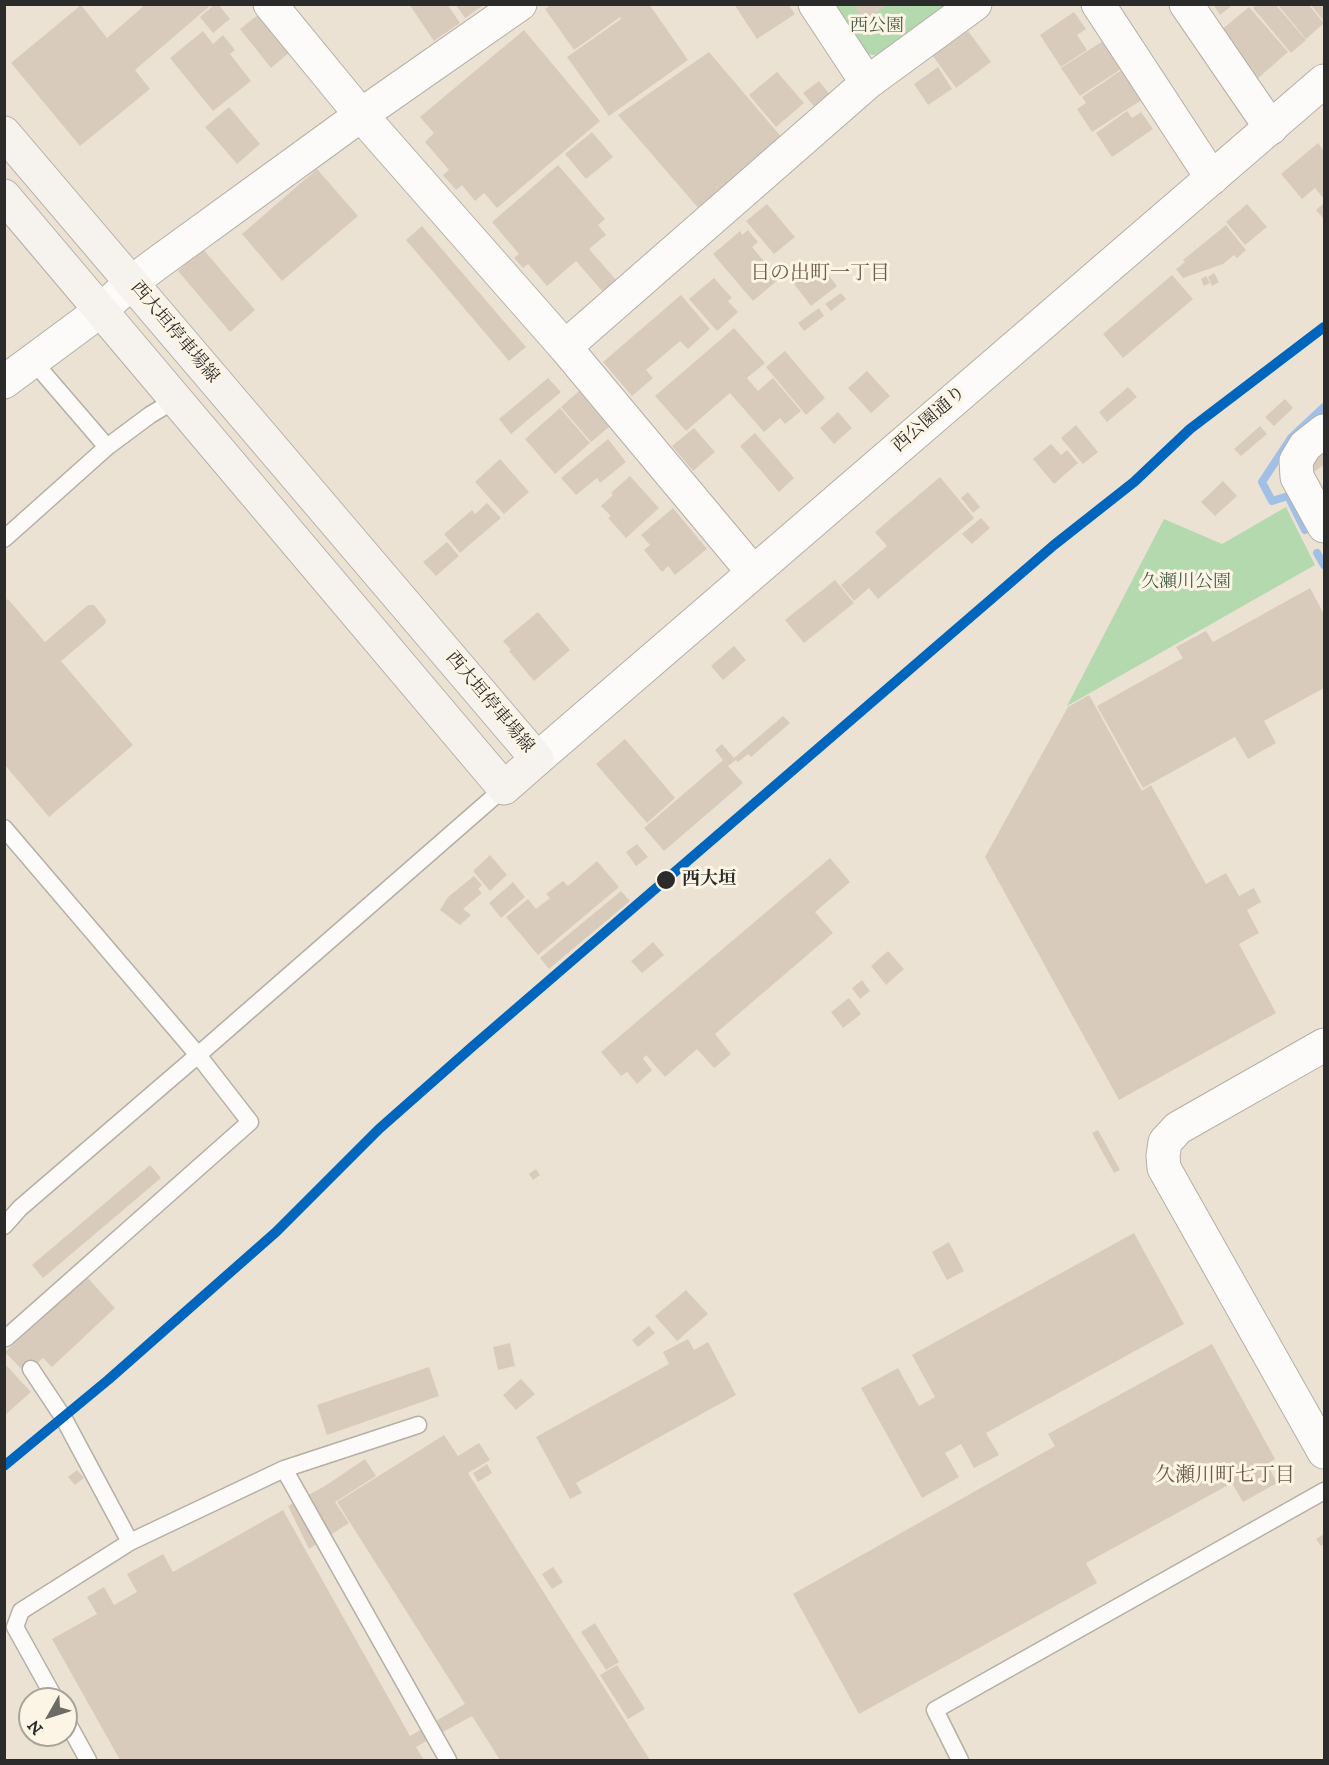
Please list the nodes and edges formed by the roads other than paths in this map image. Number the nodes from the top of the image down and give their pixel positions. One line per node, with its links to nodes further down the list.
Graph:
1 (270, 4): 9 (street)
2 (520, 4): 9 (street)
3 (815, 4): 8 (street)
4 (975, 4): 8 (street)
5 (1098, 4): 12 (street)
6 (1186, 4): 10 (street)
7 (1324, 81): 10 (street, 西公園通り)
8 (867, 83): 16 (street)
9 (361, 115): 14 (street); 16 (street)
10 (1271, 128): 12 (street, 西公園通り)
11 (4, 133): 14 (main road, 西大垣停車場線)
12 (1212, 178): 24 (street, 西公園通り)
13 (4, 196): 15 (main road)
14 (131, 283): 15 (street); 25 (main road, 西大垣停車場線)
15 (100, 311): 17 (street); 19 (main road)
16 (565, 346): 24 (street)
17 (33, 361): 18 (street); 21 (lane)
18 (4, 382)
19 (175, 400): 21 (lane); 26 (main road)
20 (1324, 431): 22 (street)
21 (107, 447): 23 (lane)
22 (1324, 526)
23 (4, 539)
24 (753, 572): 25 (street, 西公園通り)
25 (537, 759): 26 (main road, 西大垣停車場線)
26 (504, 788): 29 (lane)
27 (4, 828): 29 (lane)
28 (1324, 1045): 34 (street)
29 (198, 1055): 30 (lane); 31 (lane)
30 (4, 1226)
31 (8, 1340)
32 (31, 1369): 37 (lane)
33 (418, 1425): 35 (lane)
34 (1324, 1452)
35 (284, 1469): 37 (lane); 41 (lane)
36 (1324, 1491): 42 (lane)
37 (130, 1542): 38 (lane)
38 (48, 1687)
39 (78, 1742): 40 (lane)
40 (88, 1761)
41 (448, 1761)
42 (960, 1761)

